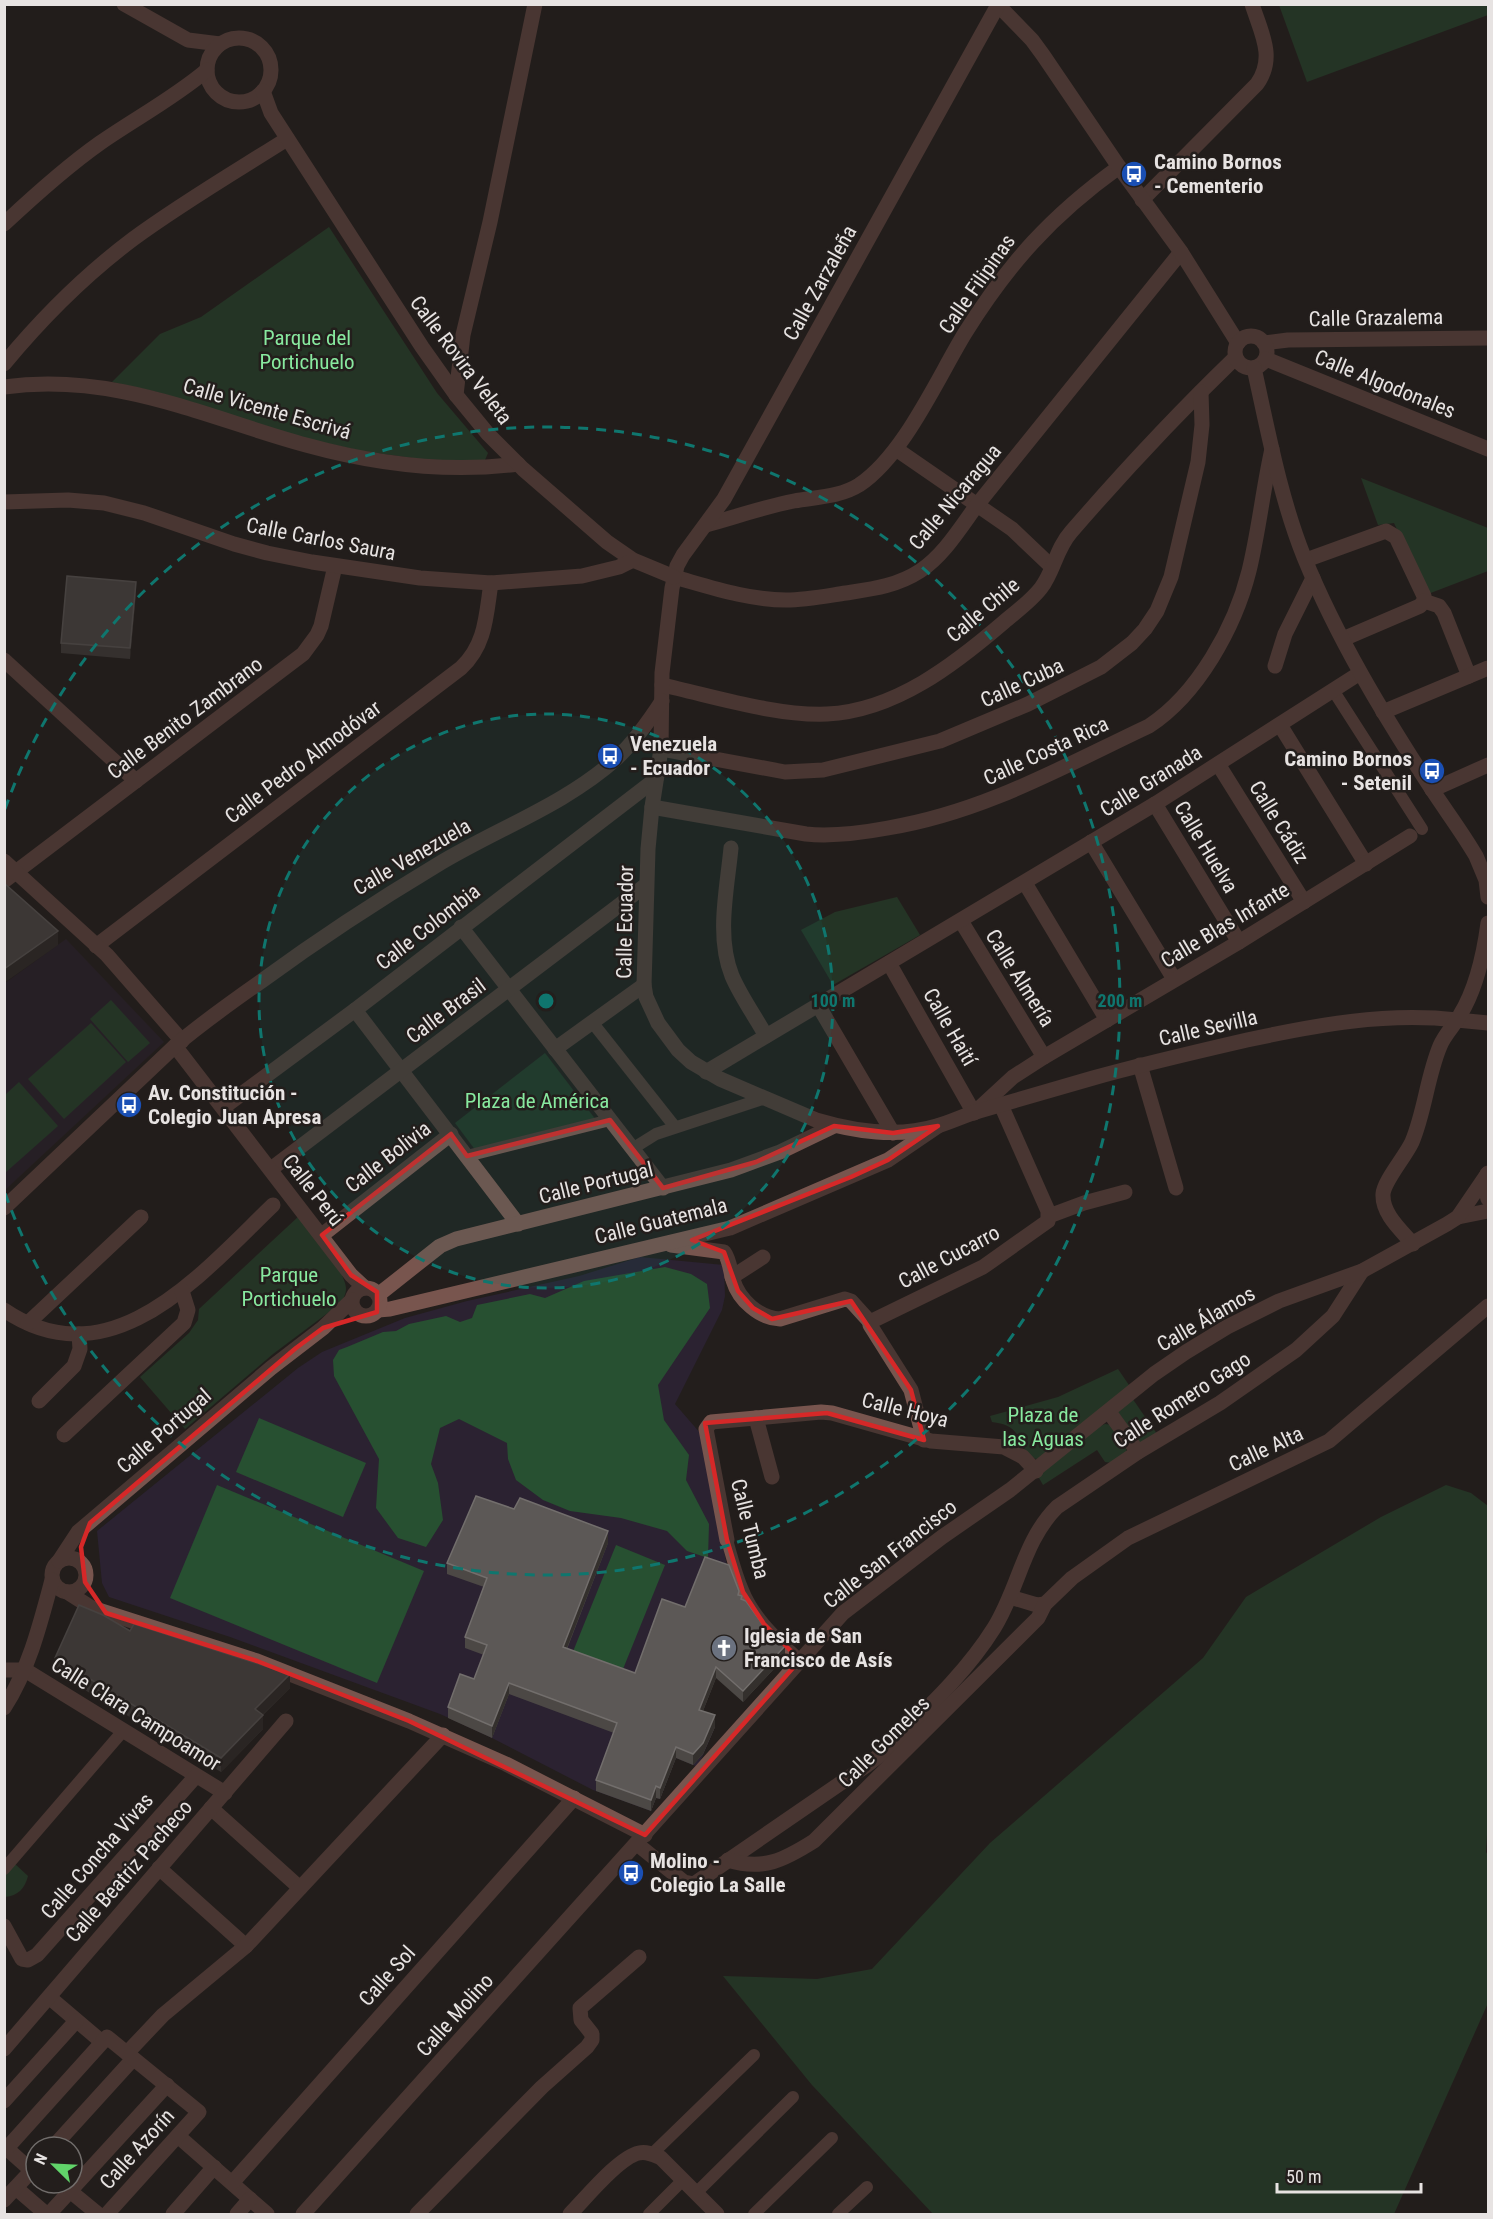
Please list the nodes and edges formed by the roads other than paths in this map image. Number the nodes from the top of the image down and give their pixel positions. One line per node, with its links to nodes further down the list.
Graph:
1 (124, 4): 6 (street)
2 (535, 4): 28 (street)
3 (1019, 4): 7 (street)
4 (1252, 4): 18 (street)
5 (997, 5): 7 (street); 35 (street, Calle Zarzaleña)
6 (145, 9): 8 (street)
7 (1015, 22): 17 (street)
8 (188, 40): 9 (street); 10 (street)
9 (220, 44): 10 (street); 13 (street)
10 (207, 68): 11 (street); 12 (street)
11 (212, 88): 12 (street); 14 (street)
12 (183, 90): 19 (street)
13 (264, 91): 14 (street); 15 (street, Calle Rovira Veleta)
14 (250, 100): 15 (street, Calle Rovira Veleta)
15 (271, 113): 16 (street, Calle Rovira Veleta)
16 (287, 139): 25 (street); 28 (street, Calle Rovira Veleta)
17 (1119, 167): 18 (street); 29 (street, Calle Filipinas)
18 (1142, 200): 20 (street)
19 (4, 224)
20 (1180, 252): 23 (street); 34 (street, Calle Nicaragua)
21 (1488, 338): 22 (street, Calle Grazalema)
22 (1264, 343): 23 (street); 24 (street)
23 (1236, 350): 24 (street); 27 (street, Calle Chile)
24 (1260, 363): 30 (street); 31 (street, Calle Algodonales)
25 (4, 364)
26 (4, 387): 32 (street, Calle Vicente Escrivá)
27 (1201, 393): 39 (street, Calle Chile); 55 (street, Calle Cuba)
28 (456, 395): 32 (street, Calle Rovira Veleta)
29 (896, 449): 34 (street); 35 (street, Calle Filipinas)
30 (1272, 449): 37 (street); 62 (street, Calle Costa Rica)
31 (1488, 449)
32 (518, 464): 36 (street, Calle Rovira Veleta)
33 (4, 502): 38 (street, Calle Carlos Saura)
34 (977, 505): 39 (street); 40 (street, Calle Nicaragua)
35 (706, 525): 40 (street, Calle Zarzaleña)
36 (633, 560): 40 (street, Calle Rovira Veleta); 42 (street, Calle Carlos Saura)
37 (1306, 560): 41 (street); 43 (street)
38 (335, 566): 42 (street, Calle Carlos Saura); 59 (street, Calle Benito Zambrano)
39 (1052, 567): 50 (street, Calle Chile)
40 (674, 577): 50 (street, Calle Ecuador)
41 (1313, 578): 44 (street); 46 (street)
42 (491, 583): 78 (street, Calle Pedro Almodóvar)
43 (1424, 602): 44 (street); 49 (street)
44 (1343, 639): 48 (street)
45 (4, 660): 59 (street)
46 (1275, 666)
47 (1488, 668): 49 (street)
48 (1360, 673): 51 (street, Calle Granada); 53 (street)
49 (1469, 676): 53 (street)
50 (662, 685): 52 (street, Calle Ecuador)
51 (1334, 690): 54 (street, Calle Granada); 63 (street)
52 (662, 701): 55 (street, Calle Ecuador); 90 (street, Calle Venezuela)
53 (1383, 712): 60 (street)
54 (1280, 725): 56 (street, Calle Granada); 67 (street)
55 (661, 749): 58 (street, Calle Ecuador)
56 (1218, 764): 61 (street, Calle Granada); 73 (street, Calle Cádiz)
57 (1488, 765): 60 (street)
58 (656, 779): 62 (street, Calle Ecuador); 76 (street, Calle Colombia)
59 (136, 781): 69 (street, Calle Benito Zambrano)
60 (1432, 790): 68 (street)
61 (1155, 804): 64 (street, Calle Granada); 77 (street, Calle Huelva)
62 (652, 807): 71 (street, Calle Ecuador)
63 (1416, 833): 67 (street, Calle Blas Infante)
64 (1091, 842): 70 (street, Calle Granada); 80 (street)
65 (731, 848): 89 (street)
66 (4, 861): 69 (street, Calle Perú)
67 (1366, 864): 73 (street, Calle Blas Infante)
68 (1486, 869): 72 (street)
69 (11, 877): 78 (street, Calle Perú)
70 (1025, 882): 74 (street, Calle Granada); 85 (street)
71 (646, 885): 81 (street, Calle Ecuador); 82 (street, Calle Brasil)
72 (1488, 897)
73 (1304, 902): 77 (street, Calle Blas Infante)
74 (961, 921): 79 (street, Calle Granada); 92 (street, Calle Almería)
75 (1488, 923): 86 (street)
76 (461, 927): 82 (street); 84 (street, Calle Colombia)
77 (1239, 942): 80 (street, Calle Blas Infante)
78 (96, 946): 90 (street, Calle Perú)
79 (889, 963): 83 (street, Calle Granada); 99 (street, Calle Haití)
80 (1174, 979): 85 (street, Calle Blas Infante)
81 (644, 985): 87 (street); 95 (street, Calle Ecuador)
82 (509, 990): 91 (street); 94 (street, Calle Brasil)
83 (818, 1005): 89 (street, Calle Granada); 104 (street)
84 (355, 1010): 94 (street); 98 (street, Calle Colombia)
85 (1107, 1020): 92 (street, Calle Blas Infante)
86 (1457, 1020): 88 (street, Calle Sevilla); 93 (street, Calle Sevilla); 123 (street)
87 (592, 1023): 91 (street); 103 (street)
88 (1488, 1023)
89 (766, 1036): 95 (street, Calle Granada)
90 (178, 1043): 98 (street, Calle Perú); 115 (street, Calle Venezuela)
91 (555, 1049): 100 (street)
92 (1044, 1057): 99 (street, Calle Blas Infante)
93 (1140, 1065): 97 (street, Calle Sevilla); 111 (street)
94 (402, 1070): 105 (street); 108 (street, Calle Brasil)
95 (706, 1072): 96 (street, Calle Ecuador)
96 (765, 1098): 101 (street, Calle Ecuador); 103 (street)
97 (1001, 1105): 99 (street, Calle Sevilla); 117 (street)
98 (224, 1107): 108 (street, Calle Perú)
99 (974, 1113): 102 (street, Calle Ecuador)
100 (610, 1120): 106 (street); 107 (street)
101 (834, 1126): 104 (street, Calle Ecuador); 110 (street, Calle Portugal)
102 (938, 1126): 104 (street, Calle Ecuador); 122 (street, Calle Guatemala)
103 (675, 1127): 106 (street)
104 (893, 1133)
105 (451, 1134): 107 (street); 121 (street, Calle Bolivia)
106 (632, 1149): 110 (street)
107 (467, 1156): 120 (street)
108 (270, 1169): 121 (street, Calle Perú)
109 (1488, 1173): 113 (street); 119 (street)
110 (663, 1188): 120 (street, Calle Portugal)
111 (1176, 1188)
112 (1125, 1192): 117 (street)
113 (1488, 1199)
114 (273, 1205): 127 (street)
115 (4, 1208)
116 (1488, 1211): 119 (street)
117 (1049, 1216): 132 (street, Calle Cucarro)
118 (141, 1217): 133 (street)
119 (1458, 1217): 123 (street, Calle Álamos)
120 (518, 1224): 128 (street, Calle Portugal)
121 (322, 1235): 128 (street, Calle Perú)
122 (666, 1243): 126 (street); 128 (street, Calle Guatemala)
123 (1413, 1244): 125 (street, Calle Álamos)
124 (763, 1257): 126 (street)
125 (1362, 1271): 137 (street, Calle Álamos); 142 (street, Calle Romero Gago)
126 (732, 1277): 132 (street)
127 (182, 1291): 135 (street); 140 (street)
128 (366, 1297): 131 (street, Calle Perú); 134 (street, Calle Portugal)
129 (1488, 1306): 153 (street, Calle Alta)
130 (4, 1310): 133 (street)
131 (361, 1315): 134 (street, Calle Portugal)
132 (870, 1322): 141 (street)
133 (27, 1323): 135 (street)
134 (323, 1328): 145 (street, Calle Portugal)
135 (79, 1334): 136 (street)
136 (39, 1401)
137 (1109, 1412): 142 (street); 143 (street)
138 (756, 1418): 139 (street, Calle Hoya); 141 (street, Calle Hoya); 144 (street)
139 (707, 1425): 146 (street, Calle Tumba)
140 (64, 1435)
141 (924, 1440): 143 (street, Calle Hoya)
142 (1138, 1452): 149 (street, Calle Romero Gago)
143 (1036, 1471): 155 (street, Calle San Francisco)
144 (772, 1477)
145 (90, 1523): 147 (street, Calle Portugal); 148 (street)
146 (727, 1540): 155 (street, Calle Tumba)
147 (59, 1561): 148 (street); 151 (street)
148 (81, 1562): 150 (street)
149 (1017, 1578): 152 (street, Calle Gomeles)
150 (85, 1582): 151 (street); 154 (street)
151 (60, 1588): 154 (street); 157 (street)
152 (1010, 1597): 153 (street); 167 (street, Calle Gomeles)
153 (1045, 1604): 167 (street, Calle Gomeles)
154 (106, 1613): 161 (street)
155 (800, 1660): 166 (street, Calle San Francisco)
156 (4, 1670): 157 (street)
157 (25, 1670): 158 (street); 160 (street, Calle Clara Campoamor)
158 (4, 1708)
159 (286, 1721): 163 (street, Calle Beatriz Pacheco)
160 (123, 1731): 162 (street, Calle Clara Campoamor); 169 (street)
161 (443, 1735): 164 (street); 170 (street)
162 (196, 1776): 163 (street, Calle Clara Campoamor); 171 (street, Calle Concha Vivas)
163 (225, 1794): 165 (street, Calle Beatriz Pacheco)
164 (574, 1798): 166 (street); 193 (street, Calle Sol)
165 (211, 1808): 168 (street, Calle Beatriz Pacheco); 170 (street)
166 (641, 1839): 167 (street, Calle Gomeles); 207 (street, Calle Molino)
167 (728, 1860)
168 (159, 1868): 172 (street); 174 (street, Calle Beatriz Pacheco)
169 (4, 1869)
170 (300, 1888): 172 (street)
171 (4, 1926)
172 (246, 1946): 179 (street)
173 (639, 1957): 208 (street)
174 (49, 1997): 175 (street); 177 (street, Calle Beatriz Pacheco)
175 (76, 2021): 176 (street); 182 (street)
176 (105, 2040): 179 (street); 186 (street)
177 (4, 2049)
178 (754, 2055): 187 (street)
179 (130, 2056): 180 (street); 183 (street)
180 (166, 2085): 184 (street, Calle Azorín); 190 (street)
181 (793, 2097): 196 (street)
182 (4, 2101)
183 (63, 2135)
184 (178, 2136): 189 (street); 203 (street, Calle Azorín)
185 (832, 2138): 212 (street)
186 (6, 2147): 188 (street)
187 (647, 2153): 192 (street); 209 (street)
188 (24, 2160)
189 (214, 2168): 193 (street); 204 (street)
190 (84, 2176)
191 (24, 2179): 195 (street)
192 (683, 2180): 196 (street); 210 (street)
193 (232, 2183): 199 (street)
194 (867, 2187): 213 (street)
195 (16, 2188): 200 (street); 201 (street)
196 (696, 2193): 211 (street)
197 (66, 2195): 201 (street)
198 (75, 2195): 202 (street)
199 (250, 2199): 205 (street); 206 (street)
200 (4, 2200)
201 (48, 2214)
202 (98, 2214)
203 (107, 2214)
204 (173, 2214)
205 (237, 2214)
206 (267, 2214)
207 (303, 2214)
208 (417, 2214)
209 (570, 2214)
210 (649, 2214)
211 (717, 2214)
212 (754, 2214)
213 (838, 2214)

